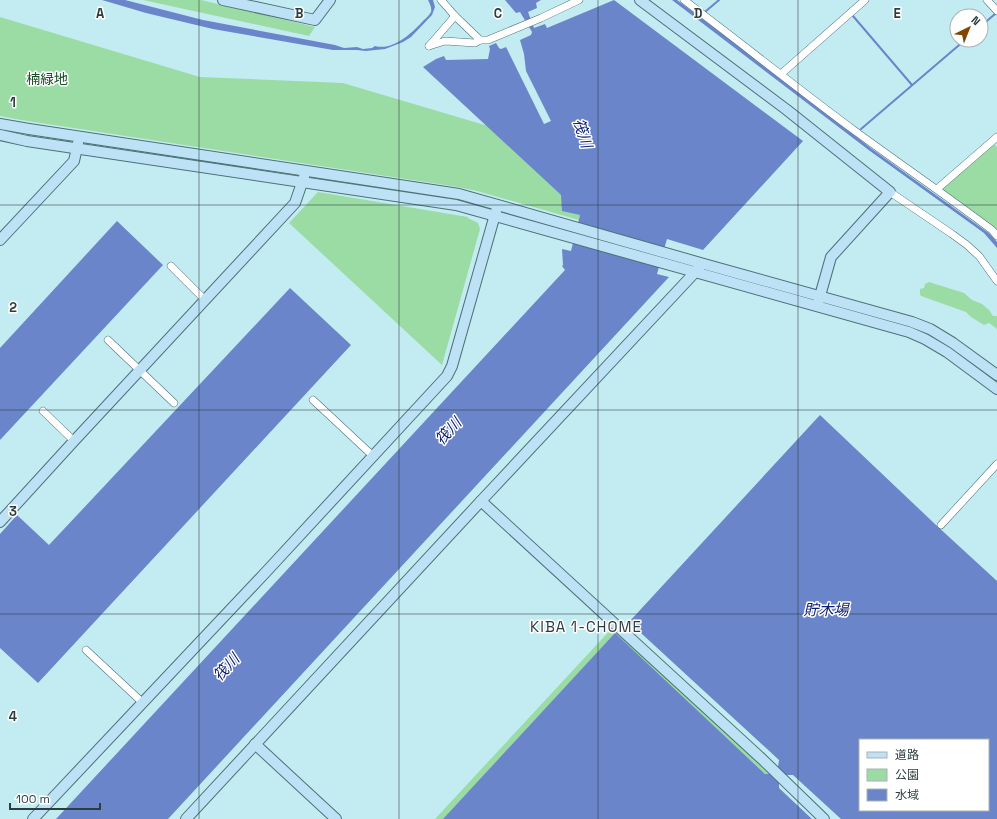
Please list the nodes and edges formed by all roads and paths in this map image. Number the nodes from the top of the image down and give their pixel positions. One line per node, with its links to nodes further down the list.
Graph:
1 (223, 0): 2 (street)
2 (330, 0)
3 (441, 0): 10 (street)
4 (579, 0): 11 (street)
5 (640, 0): 21 (street)
6 (684, 0): 12 (street)
7 (865, 0): 12 (street)
8 (987, 0): 9 (street)
9 (997, 11)
10 (455, 16): 11 (street); 11 (street)
11 (480, 40)
12 (781, 74): 20 (street)
13 (0, 124): 15 (street)
14 (0, 135): 17 (street)
15 (79, 137): 17 (street); 18 (street)
16 (997, 137): 20 (street)
17 (77, 148): 19 (street); 25 (street)
18 (306, 171): 19 (street); 22 (street)
19 (302, 182): 23 (street); 31 (street)
20 (937, 189): 24 (street)
21 (890, 192): 29 (street); 30 (street)
22 (498, 205): 23 (street); 26 (street)
23 (495, 216): 28 (street); 41 (street)
24 (997, 236)
25 (0, 240)
26 (699, 263): 28 (street); 30 (street)
27 (171, 266): 31 (street)
28 (691, 272): 32 (street); 43 (street)
29 (997, 280)
30 (820, 296): 32 (street); 35 (street)
31 (205, 300): 34 (street)
32 (817, 306): 36 (street)
33 (108, 340): 34 (street)
34 (139, 370): 38 (street); 40 (street)
35 (997, 375)
36 (997, 389)
37 (313, 400): 41 (street)
38 (174, 403)
39 (43, 411): 40 (street)
40 (74, 441): 44 (street)
41 (373, 456): 47 (street)
42 (997, 464): 45 (street)
43 (481, 501): 48 (street); 52 (street)
44 (0, 522)
45 (941, 525)
46 (86, 650): 47 (street)
47 (142, 703): 49 (street)
48 (255, 744): 50 (street); 51 (street)
49 (33, 819)
50 (186, 819)
51 (336, 819)
52 (824, 819)

